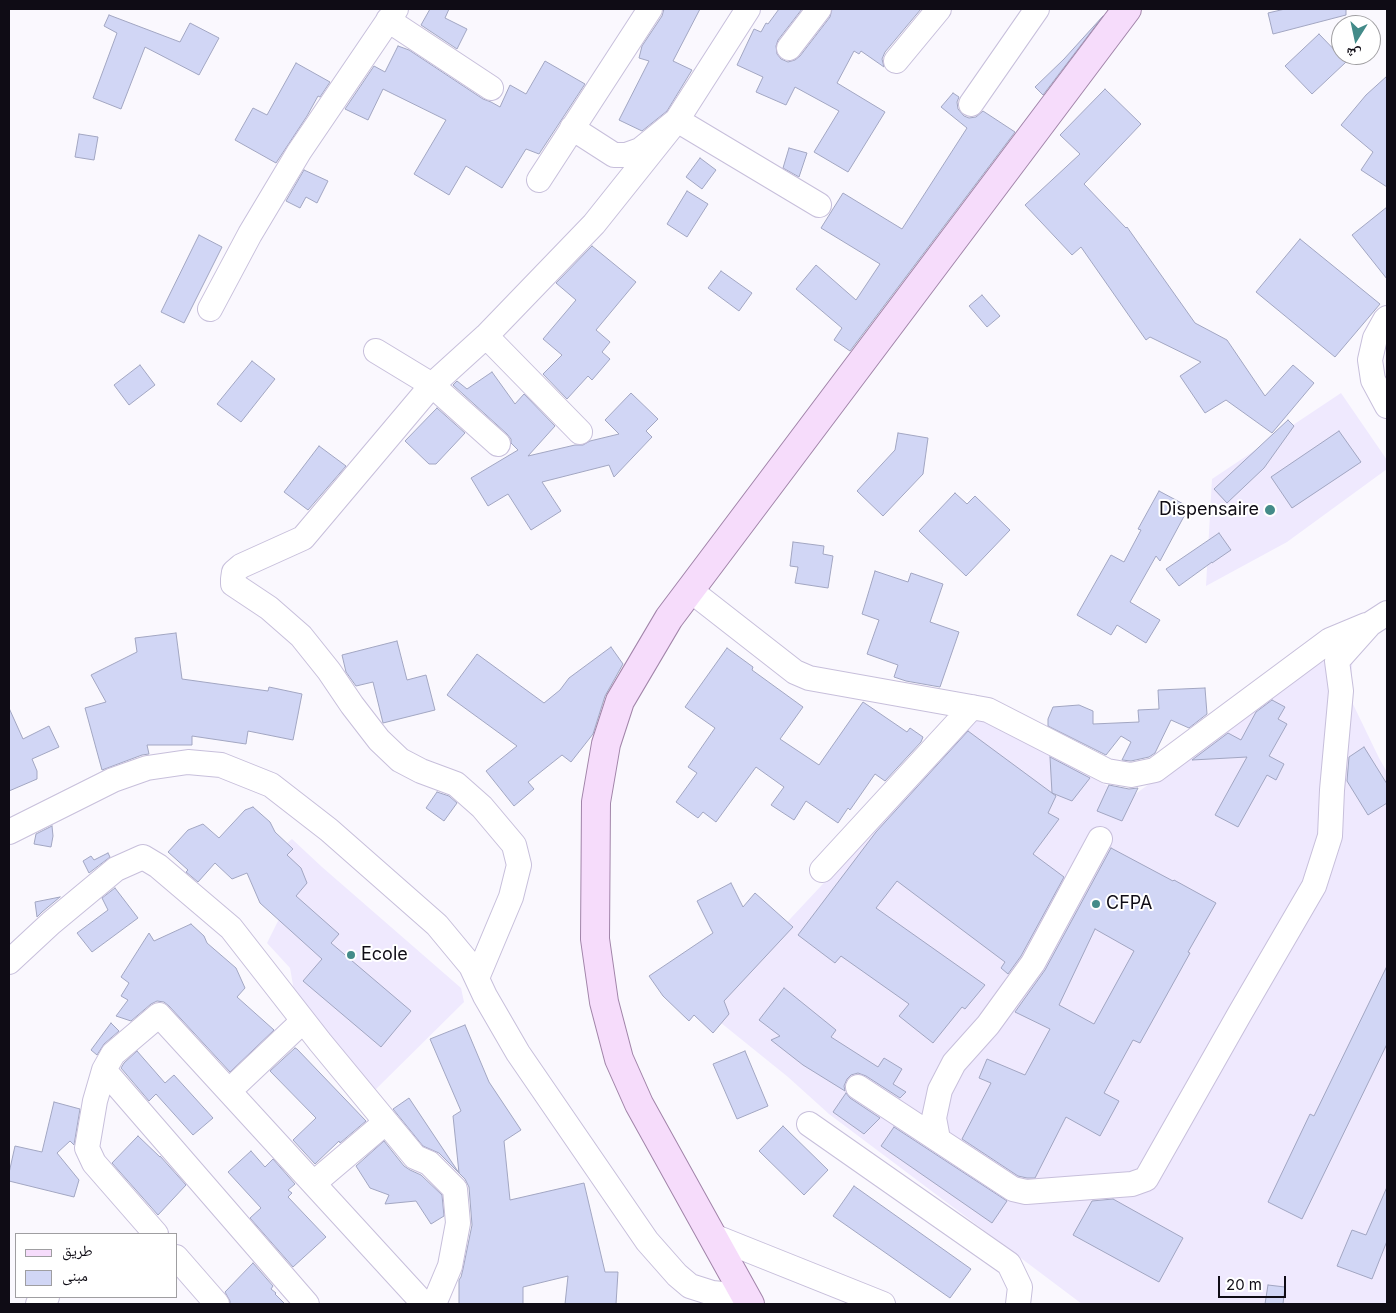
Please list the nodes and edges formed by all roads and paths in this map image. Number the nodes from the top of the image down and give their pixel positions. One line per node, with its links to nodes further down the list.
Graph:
1 (650, 9): 13 (street)
2 (748, 9): 12 (street)
3 (819, 9): 8 (street)
4 (939, 9): 9 (street)
5 (1037, 9): 11 (street)
6 (1127, 9): 24 (main road)
7 (392, 14): 10 (street); 16 (street)
8 (789, 48)
9 (896, 61)
10 (491, 88)
11 (971, 104)
12 (677, 120): 13 (street); 15 (street); 18 (street)
13 (572, 128): 14 (street)
14 (539, 180)
15 (819, 205)
16 (210, 309)
17 (1387, 318): 21 (street)
18 (486, 336): 20 (street); 22 (street)
19 (376, 352): 20 (street)
20 (432, 385): 23 (street); 31 (street)
21 (1387, 406)
22 (580, 432)
23 (498, 444)
24 (690, 590): 26 (street); 41 (main road)
25 (1379, 618): 26 (street); 38 (street)
26 (972, 708): 29 (street)
27 (9, 832): 31 (street)
28 (1100, 839): 38 (street)
29 (822, 870)
30 (9, 962): 32 (street)
31 (476, 978): 43 (street)
32 (303, 1021): 35 (street); 36 (street)
33 (104, 1070): 35 (street); 40 (street); 45 (street)
34 (858, 1086): 38 (street)
35 (229, 1091): 39 (street)
36 (386, 1122): 39 (street); 47 (street)
37 (809, 1124): 49 (street)
38 (938, 1139)
39 (314, 1183): 46 (street)
40 (155, 1233)
41 (712, 1236): 43 (main road); 48 (street)
42 (178, 1259): 44 (street)
43 (747, 1300)
44 (217, 1304)
45 (307, 1304)
46 (424, 1304)
47 (434, 1304)
48 (883, 1304)
49 (1018, 1304)

